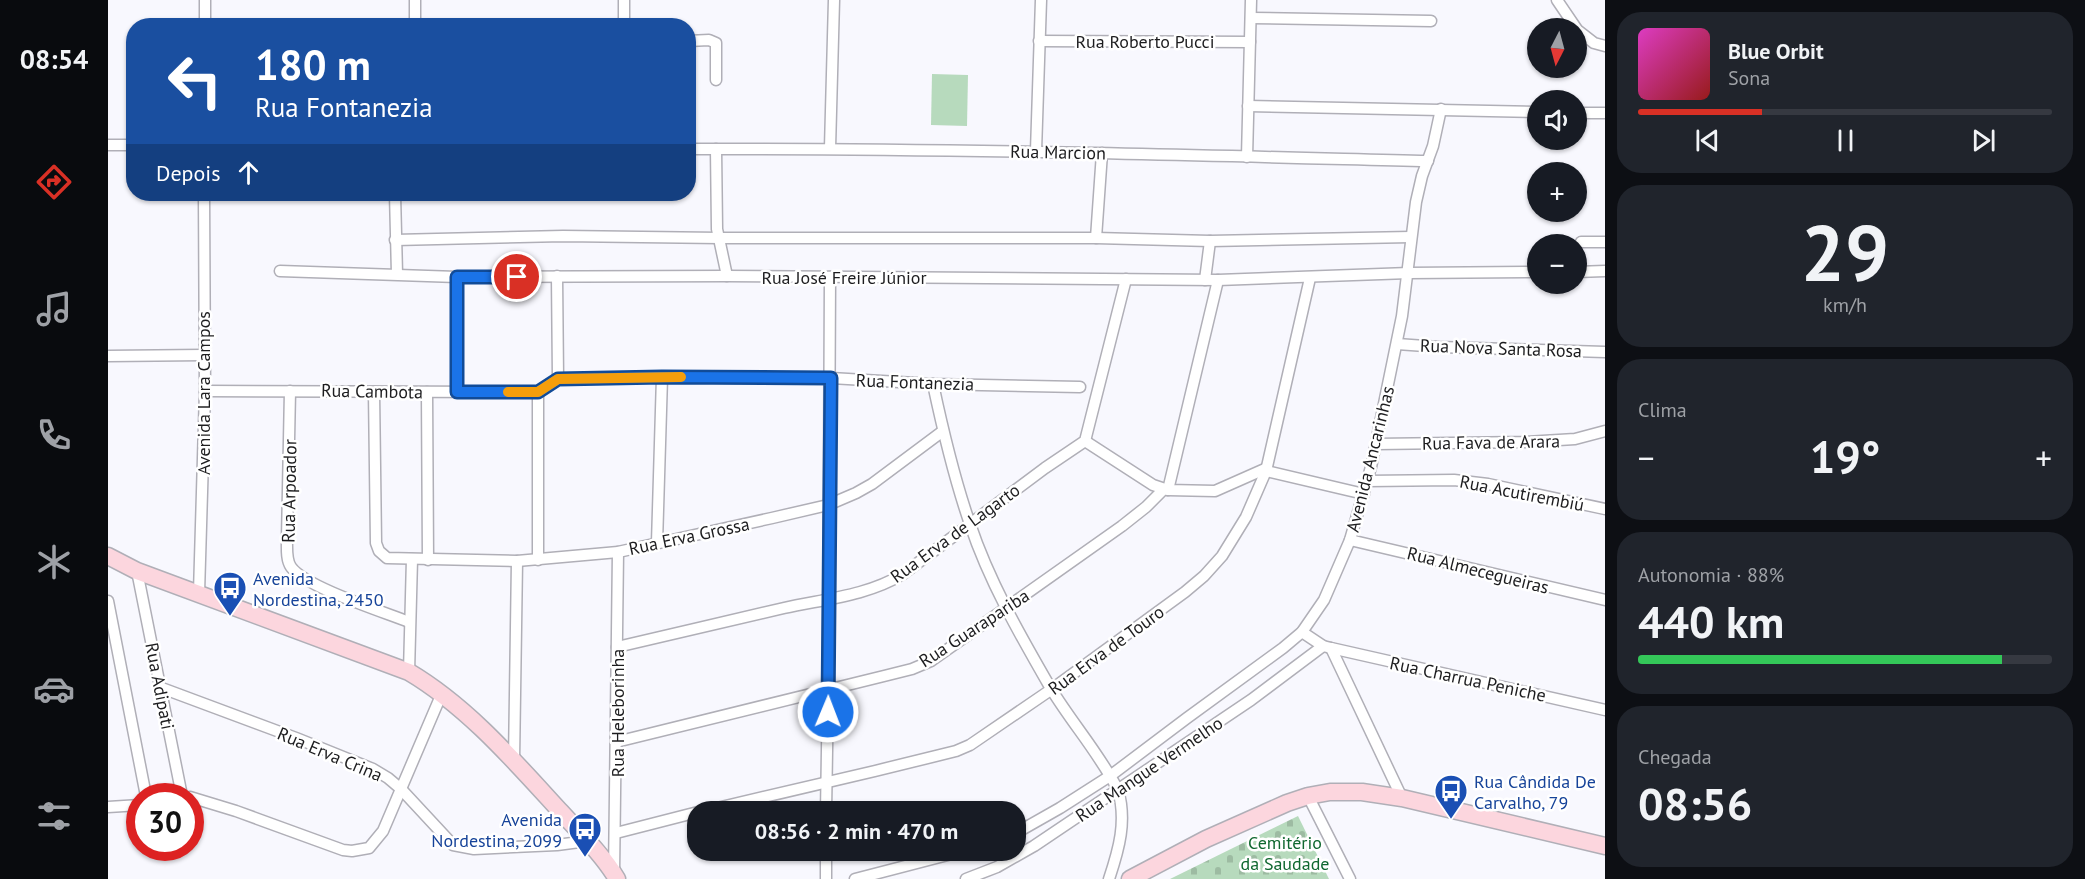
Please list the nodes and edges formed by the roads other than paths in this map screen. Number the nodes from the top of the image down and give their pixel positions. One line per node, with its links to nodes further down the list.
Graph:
1 (205, 0): 8 (street)
2 (415, 0): 9 (street)
3 (624, 0): 10 (street)
4 (834, 0): 27 (street)
5 (1041, 0): 16 (street)
6 (1251, 0): 11 (street)
7 (1557, 0): 12 (street)
8 (205, 18)
9 (415, 18)
10 (624, 18)
11 (1251, 18): 13 (street); 17 (street)
12 (1569, 18)
13 (1431, 21)
14 (1587, 38): 18 (street)
15 (696, 41): 19 (street)
16 (1039, 41): 17 (street, Rua Roberto Pucci); 30 (street)
17 (1250, 42): 20 (street)
18 (1605, 45)
19 (716, 80)
20 (1248, 106): 21 (street); 32 (street)
21 (1441, 109): 22 (street); 33 (street, Avenida Ancarinhas)
22 (1527, 112)
23 (1587, 113): 24 (street)
24 (1605, 113)
25 (108, 145): 26 (street)
26 (126, 145)
27 (830, 148): 29 (street, Rua Marcion); 30 (street, Rua Marcion)
28 (696, 149): 29 (street, Rua Marcion)
29 (716, 149): 37 (street)
30 (1036, 151): 31 (street, Rua Marcion)
31 (1102, 153): 32 (street, Rua Marcion); 38 (street)
32 (1247, 157): 33 (street, Rua Marcion)
33 (1428, 161): 36 (street, Avenida Ancarinhas)
34 (204, 201): 59 (street, Avenida Lara Campos)
35 (395, 201): 39 (street)
36 (1411, 237): 40 (street); 47 (street, Avenida Ancarinhas)
37 (720, 238): 38 (street); 39 (street); 50 (street)
38 (1096, 238): 40 (street)
39 (395, 240): 48 (street)
40 (1210, 241): 55 (street)
41 (1587, 242): 42 (street)
42 (1605, 242)
43 (280, 271): 48 (street, Rua José Freire Júnior)
44 (1605, 271): 46 (street)
45 (1527, 272): 47 (street, Rua José Freire Júnior)
46 (1587, 272)
47 (1409, 273): 53 (street, Rua José Freire Júnior); 57 (street, Avenida Ancarinhas)
48 (397, 274): 51 (street, Rua José Freire Júnior)
49 (557, 276): 50 (street, Rua José Freire Júnior); 51 (street, Rua José Freire Júnior); 63 (street)
50 (727, 276): 52 (street, Rua José Freire Júnior)
51 (457, 277): 70 (street)
52 (830, 277): 54 (street, Rua José Freire Júnior); 62 (street)
53 (1310, 278): 56 (street, Rua José Freire Júnior); 76 (street, Rua Erva de Touro)
54 (1126, 279): 55 (street, Rua José Freire Júnior); 74 (street)
55 (1205, 280): 56 (street, Rua José Freire Júnior)
56 (1218, 280): 78 (street)
57 (1397, 344): 58 (street, Rua Nova Santa Rosa); 75 (street, Avenida Ancarinhas)
58 (1605, 352)
59 (204, 355): 60 (street); 66 (street, Avenida Lara Campos)
60 (108, 356)
61 (662, 377): 62 (street, Rua Fontanezia); 63 (street, Rua Fontanezia); 84 (street)
62 (831, 378): 64 (street, Rua Fontanezia); 80 (street)
63 (558, 379): 71 (street)
64 (933, 384): 65 (street, Rua Fontanezia); 72 (street)
65 (1080, 387)
66 (205, 391): 67 (street, Rua Cambota); 92 (street, Avenida Lara Campos)
67 (290, 391): 68 (street, Rua Cambota); 97 (street, Rua Arpoador)
68 (374, 392): 69 (street, Rua Cambota); 87 (street, Rua Erva Grossa)
69 (427, 392): 70 (street, Rua Cambota); 88 (street)
70 (457, 392): 71 (street, Rua Cambota)
71 (538, 392): 89 (street)
72 (943, 431): 80 (street, Rua Erva Grossa); 82 (street)
73 (1605, 431): 75 (street, Rua Fava de Arara)
74 (1085, 441): 78 (street); 82 (street, Rua Erva de Lagarto)
75 (1377, 444): 77 (street, Avenida Ancarinhas)
76 (1267, 469): 78 (street); 79 (street); 104 (street, Rua Erva de Touro)
77 (1367, 481): 79 (street, Avenida Ancarinhas); 81 (street, Rua Acutirembiú)
78 (1166, 490): 96 (street, Rua Guarapariba)
79 (1364, 494): 83 (street, Avenida Ancarinhas)
80 (828, 505): 84 (street, Rua Erva Grossa); 93 (street)
81 (1605, 509)
82 (970, 525): 93 (street, Rua Erva de Lagarto); 96 (street)
83 (1350, 540): 94 (street, Rua Almecegueiras); 98 (street, Avenida Ancarinhas)
84 (657, 543): 85 (street, Rua Erva Grossa)
85 (618, 552): 89 (street, Rua Erva Grossa); 99 (street, Rua Heleborinha)
86 (108, 556): 91 (main road)
87 (412, 559): 88 (street, Rua Erva Grossa); 97 (street)
88 (428, 560): 90 (street, Rua Erva Grossa)
89 (538, 560): 90 (street, Rua Erva Grossa)
90 (517, 561): 110 (street)
91 (137, 571): 92 (main road); 102 (street, Rua Adipati)
92 (199, 593): 101 (main road)
93 (829, 598): 99 (street, Rua Erva de Lagarto); 103 (street)
94 (1605, 600)
95 (108, 601): 113 (street)
96 (1006, 607): 103 (street, Rua Guarapariba); 104 (street)
97 (410, 622): 101 (street)
98 (1302, 632): 100 (street); 107 (street, Avenida Ancarinhas)
99 (617, 647): 109 (street, Rua Heleborinha)
100 (1327, 647): 106 (street, Rua Charrua Peniche); 108 (street, Rua Mangue Vermelho); 118 (street)
101 (409, 672): 105 (main road)
102 (159, 687): 114 (street, Rua Adipati); 115 (street, Rua Erva Crina)
103 (828, 689): 109 (street, Rua Guarapariba); 112 (street)
104 (1052, 689): 111 (street); 112 (street, Rua Erva de Touro)
105 (442, 693): 110 (main road); 115 (street)
106 (1605, 710)
107 (1187, 718): 108 (street); 111 (street, Avenida Ancarinhas)
108 (1198, 736): 116 (street, Rua Mangue Vermelho)
109 (616, 742): 126 (street, Rua Heleborinha)
110 (514, 761): 127 (main road)
111 (1110, 776): 116 (street); 125 (street, Avenida Ancarinhas)
112 (826, 782): 120 (street, Rua Erva de Touro); 121 (street)
113 (143, 783)
114 (177, 783)
115 (401, 789): 119 (street, Rua Adipati); 127 (street, Rua Erva Crina)
116 (1118, 790): 134 (street, Rua Mangue Vermelho); 135 (street)
117 (1308, 796): 118 (main road); 136 (main road); 137 (street)
118 (1402, 798): 128 (main road)
119 (204, 801)
120 (746, 801)
121 (826, 801)
122 (126, 806): 123 (street)
123 (108, 807)
124 (687, 815): 126 (street, Rua Erva de Touro)
125 (1026, 827)
126 (616, 833): 131 (street, Rua Heleborinha)
127 (587, 841): 131 (main road)
128 (1605, 846)
129 (826, 861): 132 (street)
130 (925, 861): 133 (street)
131 (616, 877)
132 (826, 879)
133 (855, 879)
134 (966, 879)
135 (1109, 879)
136 (1130, 879)
137 (1350, 879)

